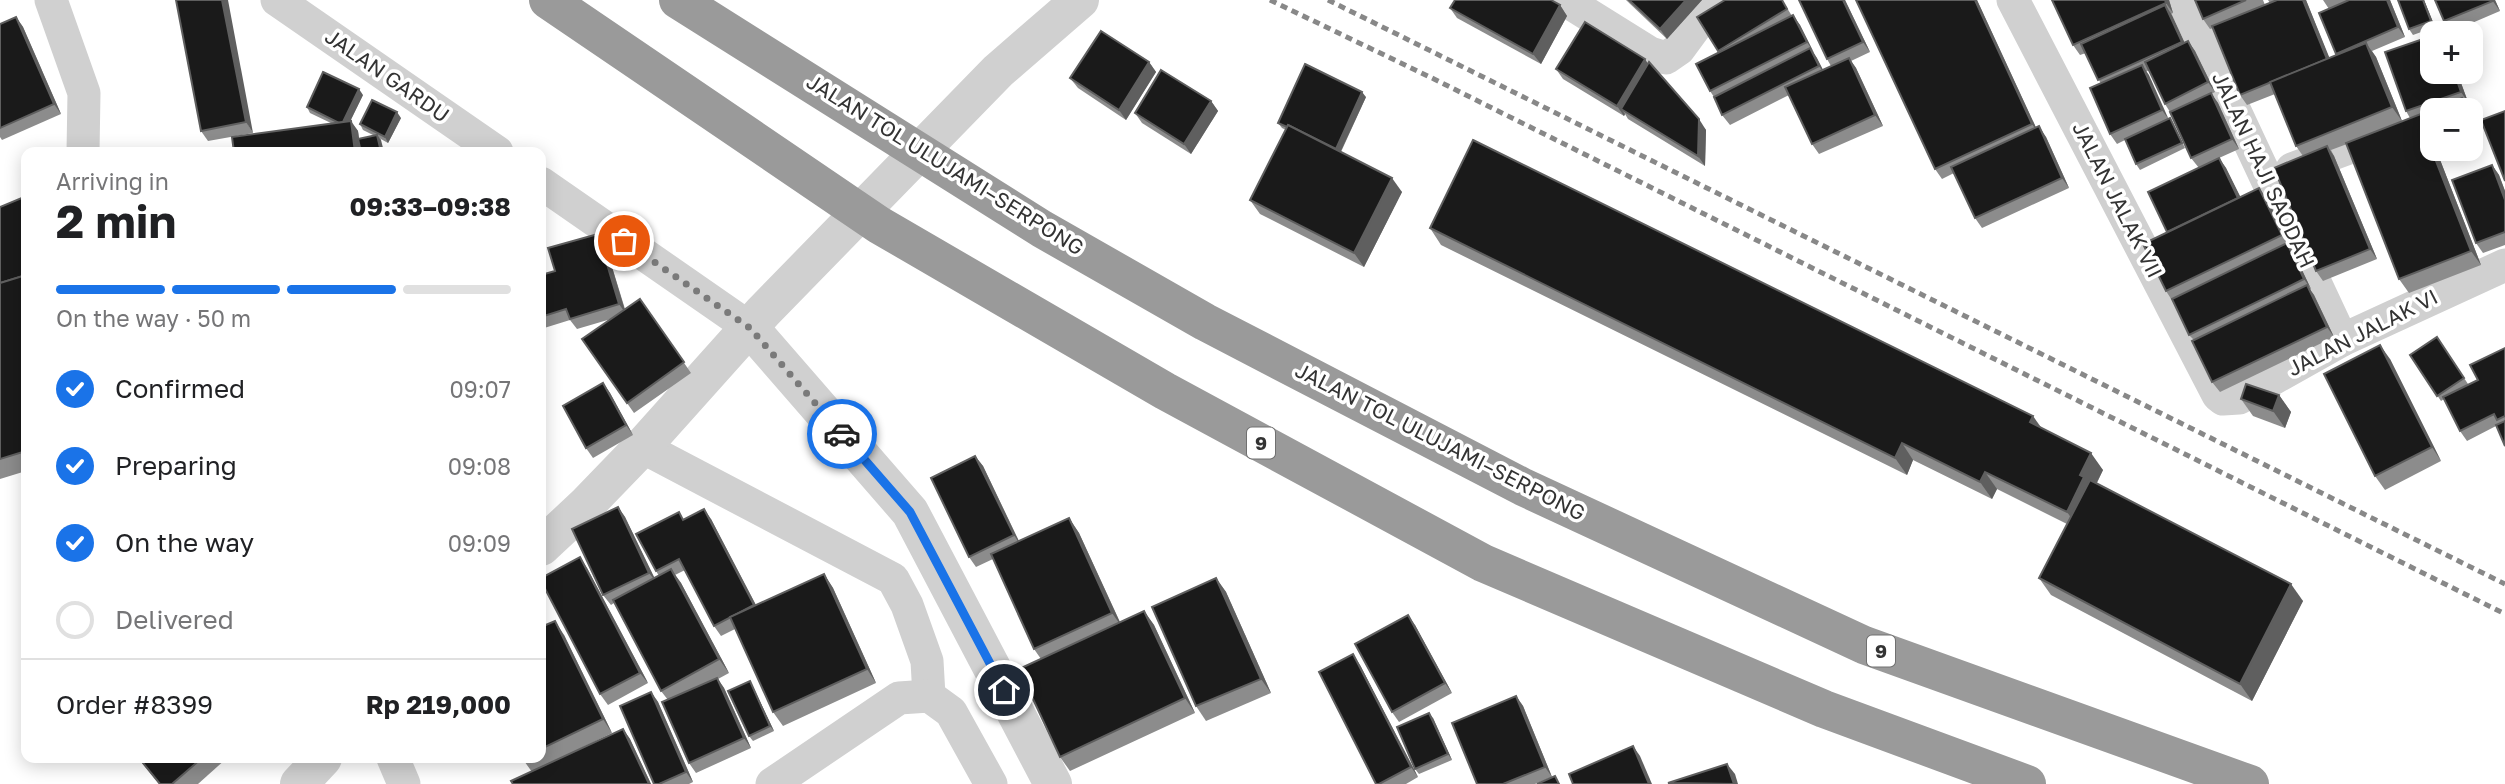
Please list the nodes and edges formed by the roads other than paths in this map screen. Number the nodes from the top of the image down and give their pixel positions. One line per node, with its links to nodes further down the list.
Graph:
1 (51, 0): 11 (street)
2 (277, 0): 12 (street, JALAN GARDU)
3 (548, 0): 29 (highway, 9)
4 (678, 0): 30 (highway, JALAN TOL ULUJAMI–SERPONG / 9)
5 (1080, 0): 16 (street)
6 (1564, 0): 7 (street)
7 (1715, 0)
8 (2013, 0): 18 (street, JALAN JALAK VII)
9 (2183, 0): 13 (street, JALAN HAJI SAODAH)
10 (2399, 130): 13 (street)
11 (83, 147)
12 (490, 147)
13 (2267, 178): 17 (street, JALAN HAJI SAODAH)
14 (546, 186): 16 (street)
15 (2505, 265): 17 (street, JALAN JALAK VI)
16 (756, 320): 19 (street); 28 (street)
17 (2342, 340): 18 (street, JALAN JALAK VI)
18 (2222, 399)
19 (642, 447): 20 (street); 21 (street)
20 (546, 542)
21 (929, 696): 26 (street); 27 (street)
22 (318, 763): 24 (street)
23 (395, 763): 25 (street)
24 (299, 784)
25 (404, 784)
26 (772, 784)
27 (991, 784)
28 (1053, 784)
29 (2027, 784)
30 (2250, 784)

